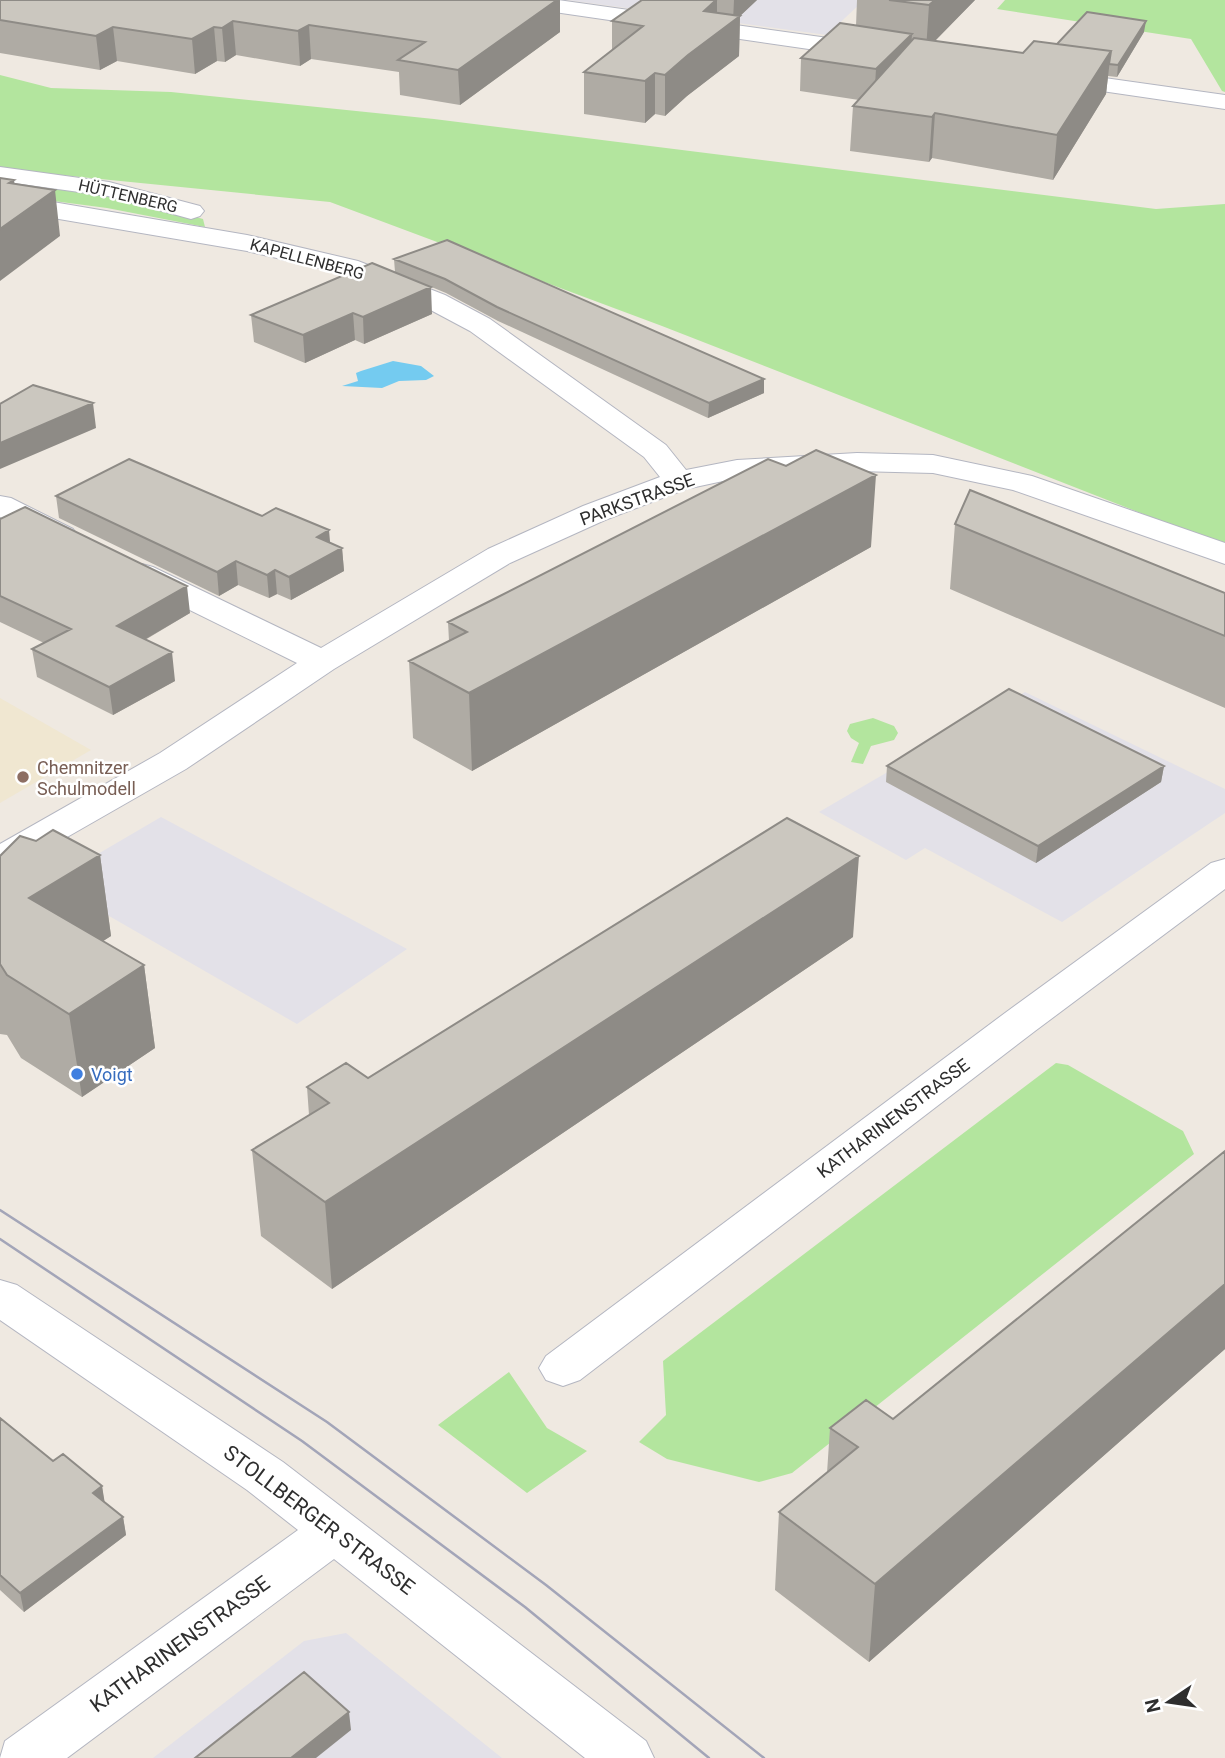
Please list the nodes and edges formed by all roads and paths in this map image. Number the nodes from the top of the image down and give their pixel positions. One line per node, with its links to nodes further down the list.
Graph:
1 (513, 0): 2 (street)
2 (892, 54)
3 (1033, 75): 4 (street)
4 (1225, 102)
5 (0, 174): 7 (street, HÜTTENBERG)
6 (0, 201): 7 (street, KAPELLENBERG)
7 (247, 243): 8 (street, KAPELLENBERG)
8 (678, 481): 10 (street, PARKSTRASSE); 11 (street, PARKSTRASSE)
9 (0, 505): 11 (street)
10 (1225, 554)
11 (323, 662): 12 (street, PARKSTRASSE)
12 (0, 860)
13 (1225, 871): 15 (street, KATHARINENSTRASSE)
14 (0, 1297): 16 (street, STOLLBERGER STRASSE)
15 (563, 1368)
16 (336, 1530): 17 (street, KATHARINENSTRASSE); 18 (street, STOLLBERGER STRASSE)
17 (25, 1758)
18 (626, 1758)

